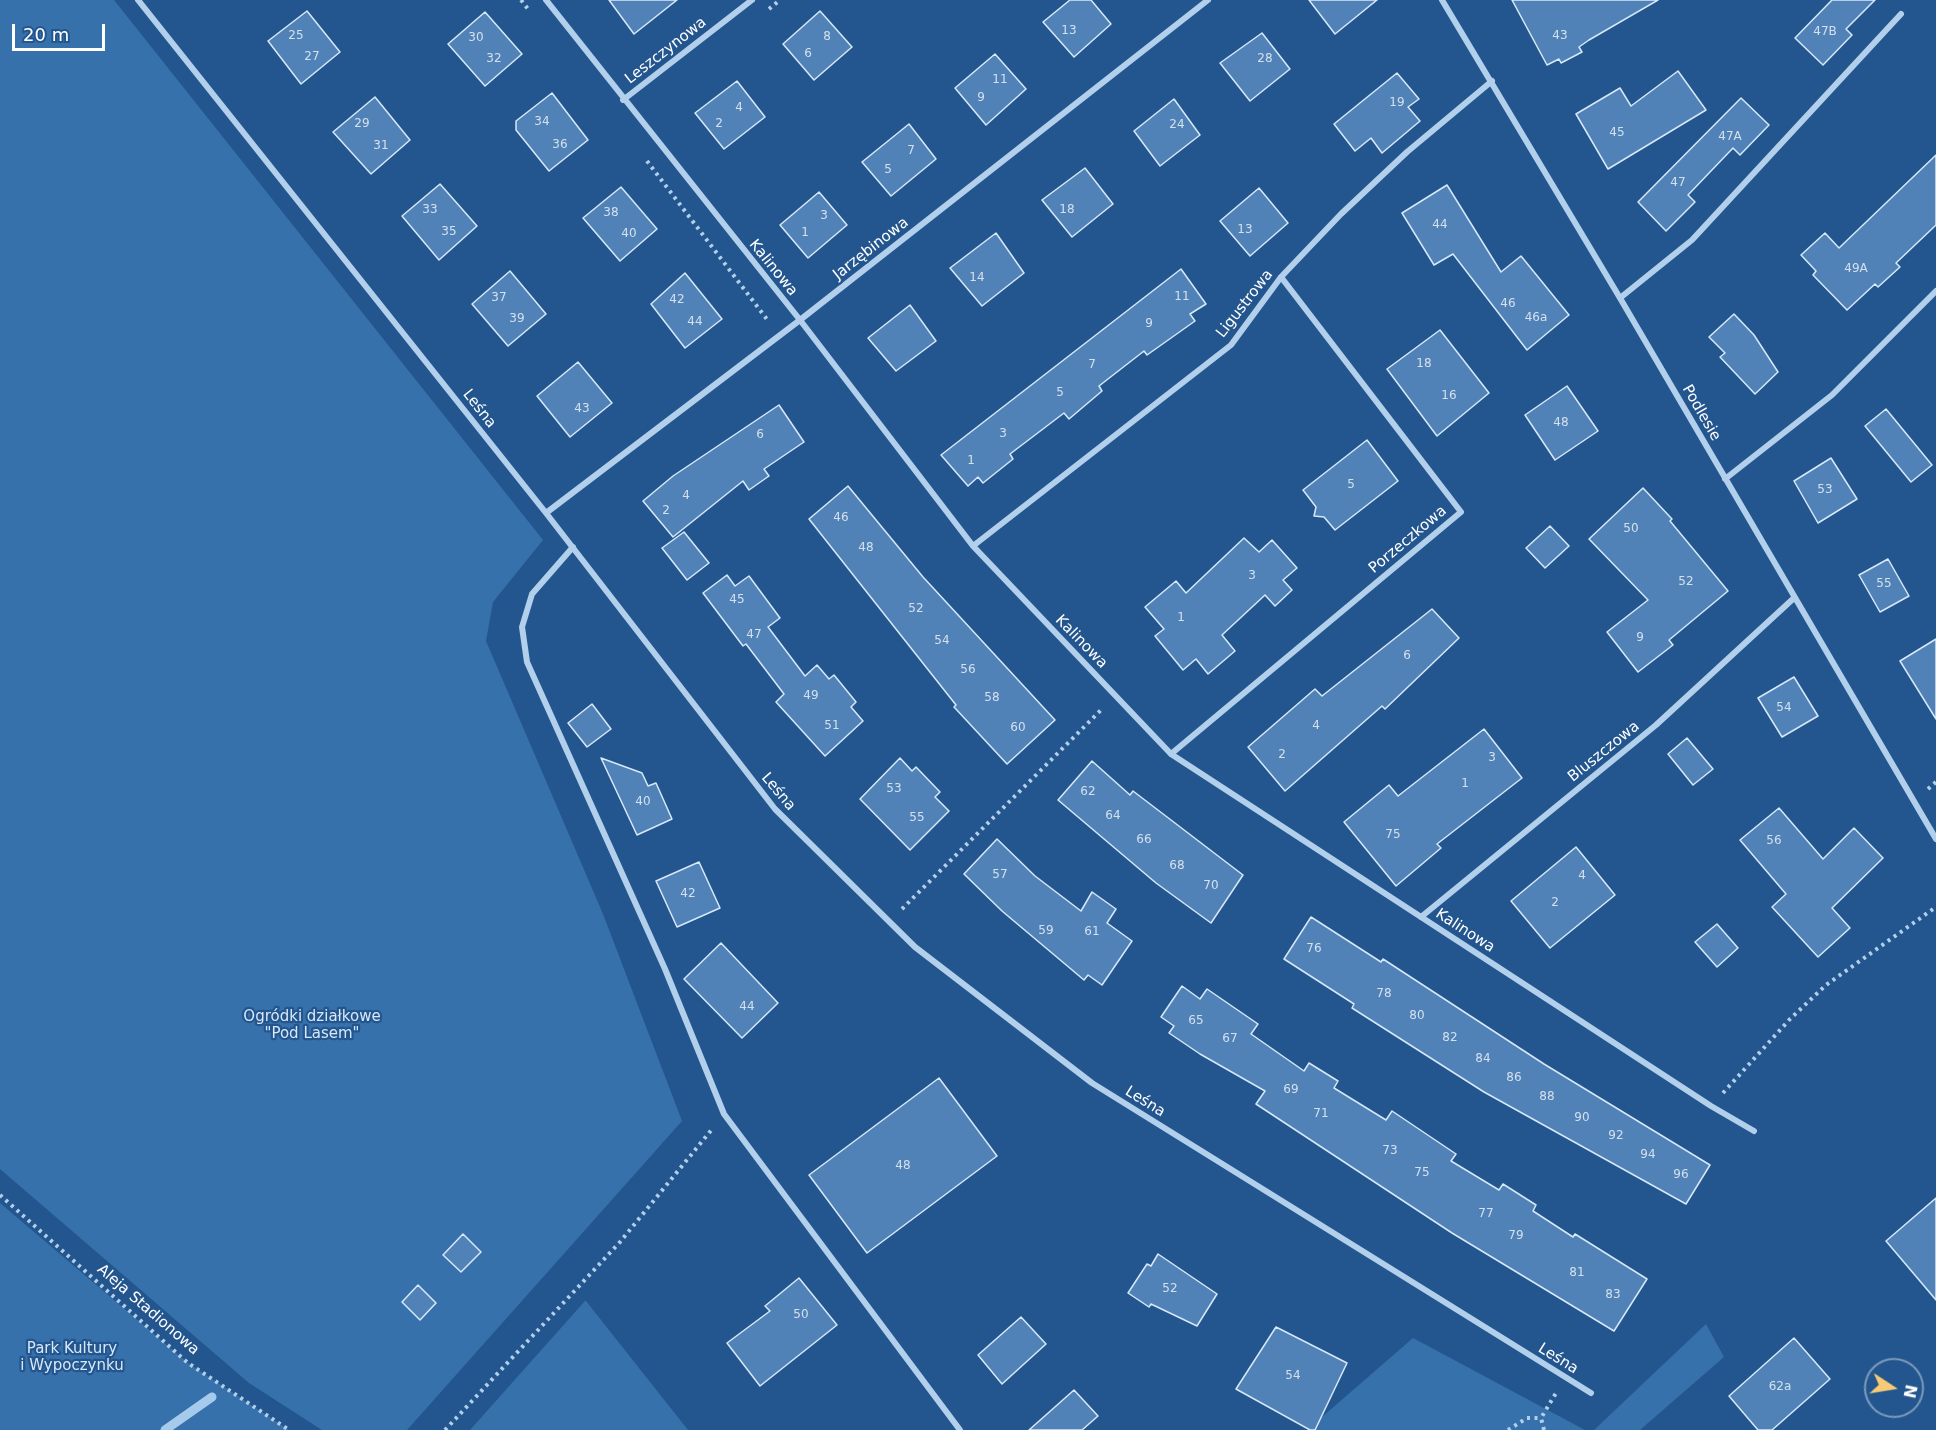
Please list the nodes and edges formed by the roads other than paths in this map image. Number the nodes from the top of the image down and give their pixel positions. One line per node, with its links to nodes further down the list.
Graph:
1 (138, 0): 14 (street, Leśna)
2 (546, 0): 8 (street, Kalinowa)
3 (752, 0): 8 (street, Leszczynowa)
4 (1208, 0): 12 (street, Jarzębinowa)
5 (1442, 0): 7 (street, Podlesie)
6 (1901, 14): 11 (street)
7 (1492, 81): 9 (street, Ligustrowa); 11 (street, Podlesie)
8 (623, 99): 12 (street, Kalinowa)
9 (1281, 277): 15 (street, Ligustrowa); 18 (street, Porzeczkowa)
10 (1936, 291): 13 (street)
11 (1620, 298): 13 (street, Podlesie)
12 (800, 320): 14 (street, Jarzębinowa); 15 (street, Kalinowa)
13 (1725, 479): 17 (street, Podlesie)
14 (546, 513): 16 (street, Leśna)
15 (973, 546): 18 (street, Kalinowa)
16 (573, 547): 22 (street, Leśna); 23 (street)
17 (1794, 598): 19 (street, Podlesie); 20 (street, Bluszczowa)
18 (1171, 754): 20 (street, Kalinowa)
19 (1936, 839)
20 (1421, 917): 21 (street, Kalinowa)
21 (1754, 1131)
22 (1591, 1393)
23 (960, 1430)

